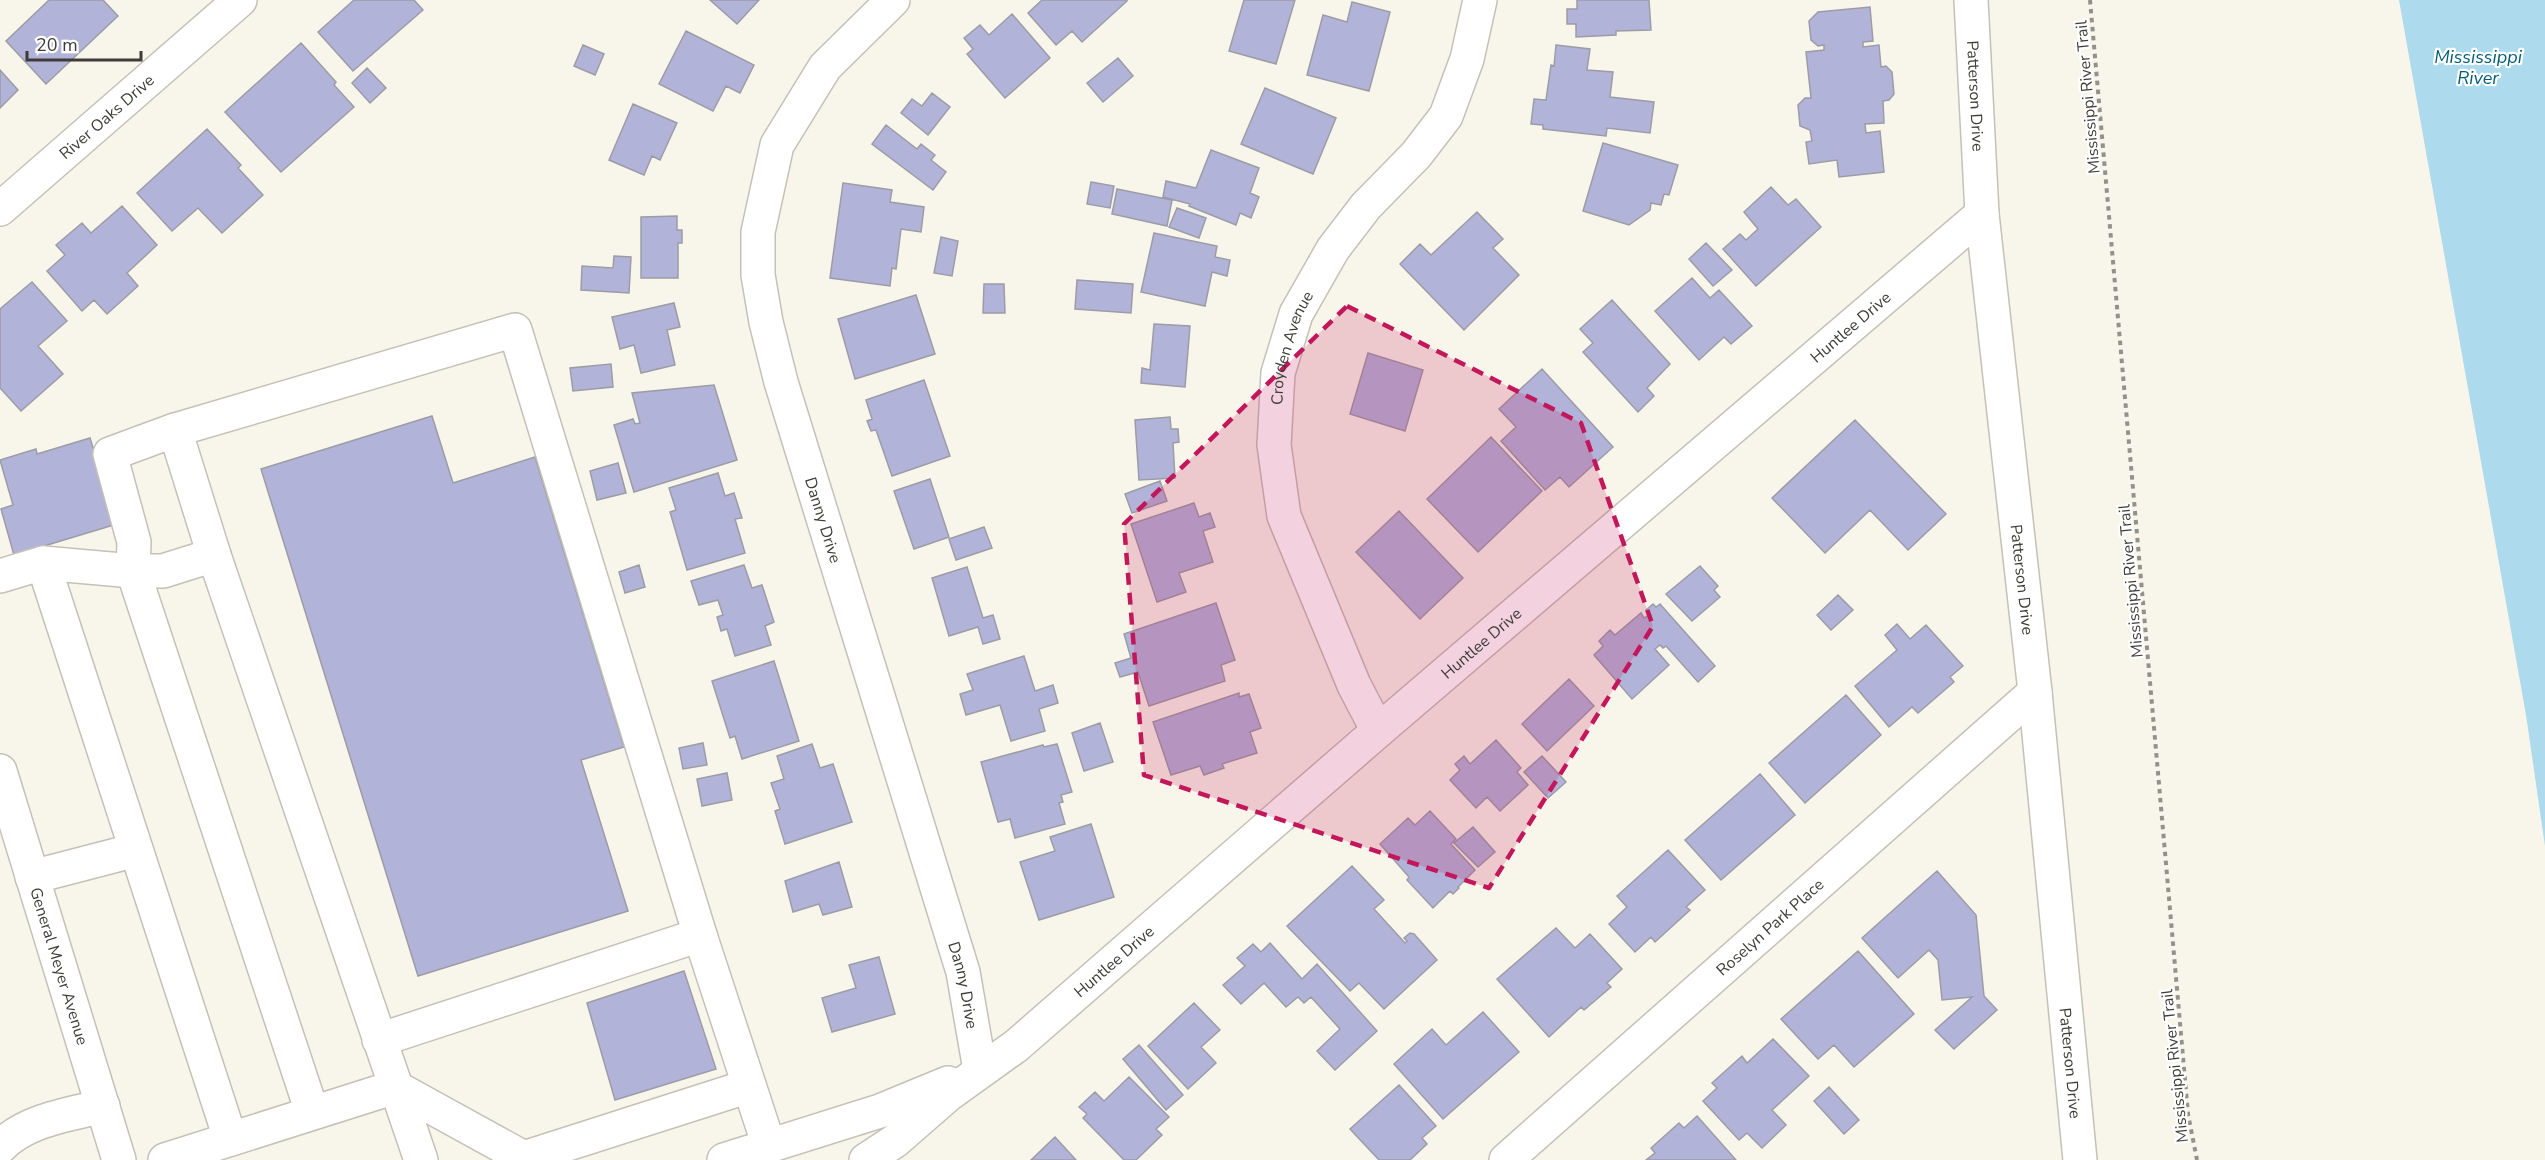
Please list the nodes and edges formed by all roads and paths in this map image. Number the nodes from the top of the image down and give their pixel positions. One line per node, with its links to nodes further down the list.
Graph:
1 (240, 0): 6 (street, River Oaks Drive)
2 (893, 0): 20 (street, Danny Drive)
3 (1480, 0): 14 (street, Croyden Avenue)
4 (1971, 0): 7 (street, Patterson Drive)
5 (2090, 0): 35 (path, Mississippi River Trail)
6 (0, 209)
7 (1982, 214): 13 (street, Patterson Drive); 14 (street, Huntlee Drive)
8 (175, 430): 9 (street); 11 (street); 18 (street)
9 (214, 555): 11 (street); 19 (street)
10 (43, 563): 11 (street); 12 (street); 16 (street)
11 (132, 571): 24 (street)
12 (0, 576)
13 (2035, 692): 33 (street, Roselyn Park Place); 34 (street, Patterson Drive)
14 (1378, 731): 20 (street, Huntlee Drive)
15 (0, 771): 17 (street, General Meyer Avenue)
16 (136, 850): 17 (street); 25 (street)
17 (32, 877): 23 (street, General Meyer Avenue)
18 (700, 935): 19 (street); 21 (street)
19 (379, 1040): 22 (street)
20 (980, 1070): 26 (street, Huntlee Drive); 32 (street, Huntlee Drive)
21 (749, 1086): 22 (street); 26 (street)
22 (395, 1087): 24 (street); 30 (street)
23 (103, 1106): 27 (street); 28 (street, General Meyer Avenue)
24 (312, 1112): 25 (street)
25 (230, 1138): 29 (street)
26 (769, 1146): 31 (street, Huntlee Drive)
27 (0, 1147)
28 (119, 1160)
29 (165, 1160)
30 (421, 1160)
31 (724, 1160)
32 (866, 1160)
33 (1506, 1160)
34 (2080, 1160)
35 (2197, 1160)

